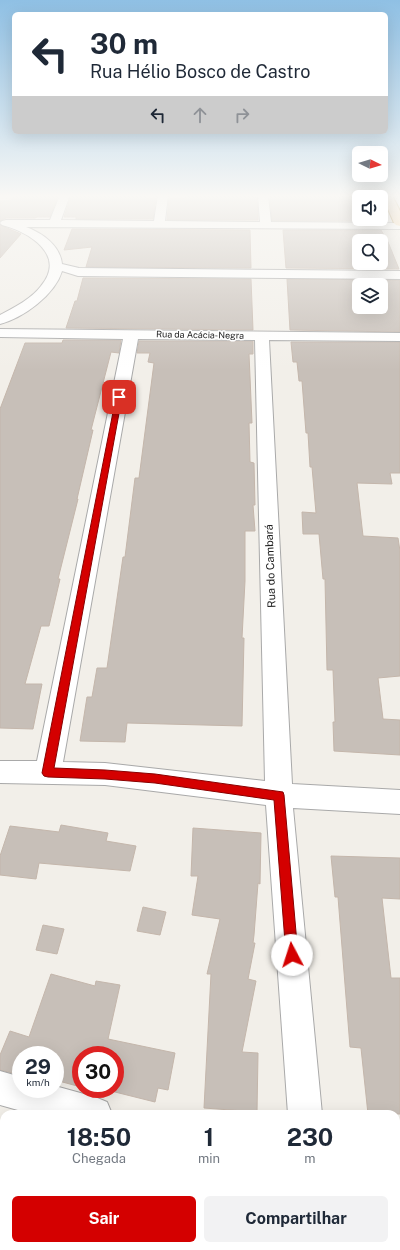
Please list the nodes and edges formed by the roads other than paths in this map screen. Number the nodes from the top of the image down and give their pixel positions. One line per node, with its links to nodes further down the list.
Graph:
1 (54, 253): 2 (street)
2 (56, 272): 3 (street); 4 (street)
3 (400, 275)
4 (0, 320)
5 (0, 333): 6 (street, Rua da Acácia-Negra)
6 (131, 335): 7 (street, Rua da Acácia-Negra); 10 (street)
7 (262, 336): 8 (street, Rua da Acácia-Negra); 11 (street, Rua do Cambará)
8 (400, 337)
9 (0, 772): 10 (street)
10 (48, 773): 11 (street)
11 (279, 795): 12 (street); 15 (street, Rua do Cambará)
12 (400, 802)
13 (0, 1088): 14 (street)
14 (80, 1110)
15 (305, 1110)

